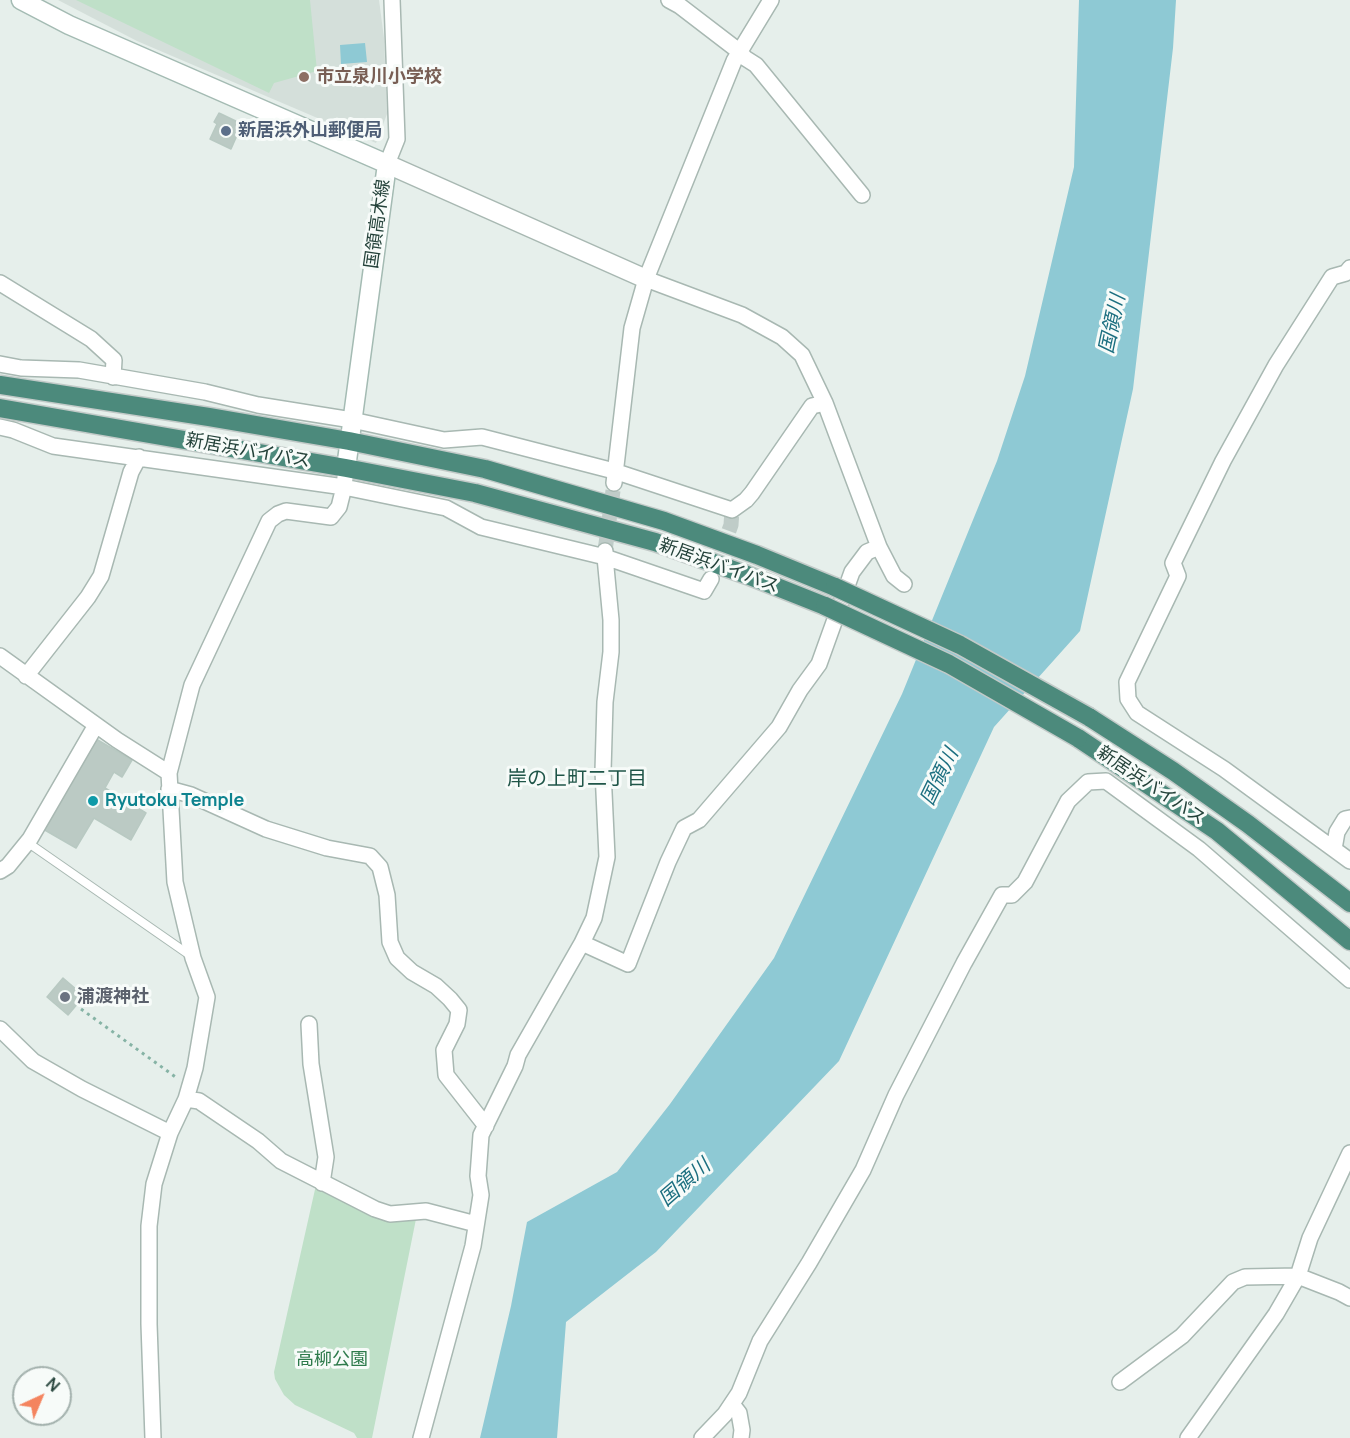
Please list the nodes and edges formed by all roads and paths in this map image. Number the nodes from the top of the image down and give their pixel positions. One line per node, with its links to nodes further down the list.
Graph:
1 (21, 0): 6 (main road, 国領高木線)
2 (392, 0): 6 (street)
3 (771, 0): 5 (street)
4 (677, 2): 5 (street)
5 (740, 52): 7 (street); 9 (street)
6 (387, 164): 9 (main road); 16 (main road, 国領高木線)
7 (862, 195)
8 (1350, 268): 34 (street)
9 (646, 279): 14 (street); 21 (street)
10 (0, 283): 12 (street)
11 (0, 364): 12 (street)
12 (113, 377): 16 (street)
13 (0, 385): 18 (highway, 新居浜バイパス)
14 (825, 403): 21 (street); 23 (street)
15 (0, 408): 20 (highway, 新居浜バイパス)
16 (352, 420): 18 (main road, 国領高木線); 21 (street)
17 (0, 427): 19 (street)
18 (349, 441): 20 (main road, 国領高木線); 37 (highway, 新居浜バイパス, bridge)
19 (139, 458): 22 (street); 28 (street)
20 (346, 468): 22 (street); 38 (highway, 新居浜バイパス, bridge)
21 (614, 477)
22 (344, 487): 24 (street); 30 (street)
23 (879, 547): 26 (street); 39 (street)
24 (605, 554): 25 (street); 39 (street)
25 (711, 579)
26 (903, 584)
27 (0, 656): 28 (street)
28 (27, 676): 29 (street)
29 (96, 725): 30 (street); 33 (street)
30 (169, 773): 31 (street)
31 (169, 789): 40 (street); 46 (street)
32 (1350, 818): 34 (street)
33 (27, 842): 36 (street); 40 (lane)
34 (1334, 849): 35 (street)
35 (1350, 861)
36 (0, 871)
37 (1350, 903)
38 (1350, 941)
39 (582, 943): 46 (street)
40 (193, 958): 45 (street)
41 (1350, 980): 54 (street)
42 (81, 1009): 45 (path)
43 (309, 1024): 49 (street)
44 (2, 1034): 47 (street)
45 (188, 1093): 47 (street); 49 (street)
46 (486, 1126): 50 (street)
47 (170, 1133): 55 (street)
48 (1350, 1153): 51 (street)
49 (322, 1183): 50 (street)
50 (477, 1224): 56 (street)
51 (1298, 1276): 52 (street); 53 (street); 59 (street)
52 (1350, 1298)
53 (1120, 1382)
54 (732, 1404): 57 (street); 58 (street)
55 (153, 1438)
56 (421, 1438)
57 (702, 1438)
58 (741, 1438)
59 (1188, 1438)

